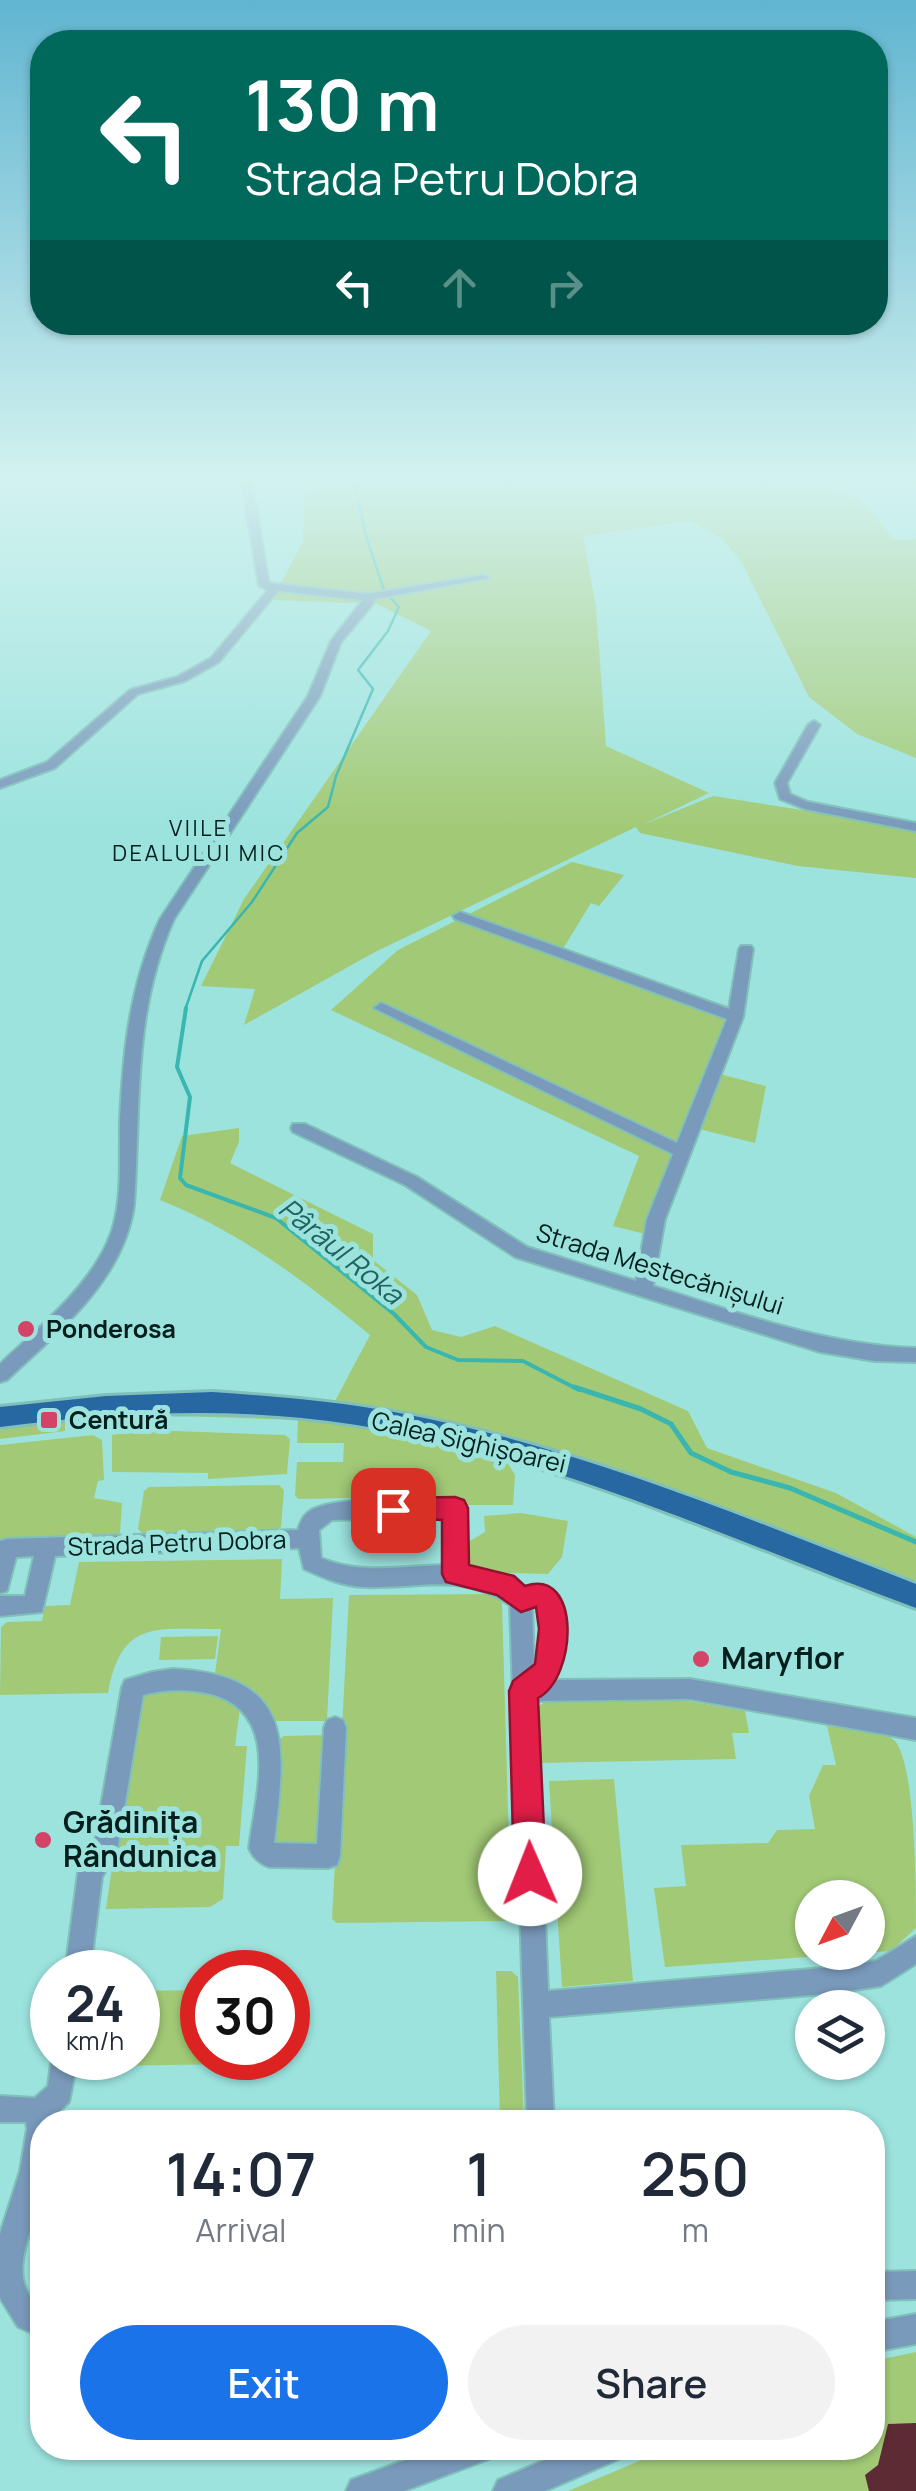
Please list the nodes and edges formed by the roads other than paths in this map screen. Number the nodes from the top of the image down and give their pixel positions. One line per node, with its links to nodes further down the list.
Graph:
1 (270, 594): 6 (street)
2 (358, 594): 4 (street)
3 (390, 594): 4 (street)
4 (368, 598): 16 (street)
5 (814, 725): 7 (street)
6 (0, 784)
7 (916, 827)
8 (460, 916): 11 (street)
9 (746, 949): 11 (street)
10 (381, 1008): 13 (street)
11 (735, 1017): 13 (street)
12 (300, 1128): 14 (street, Strada Mestecănișului)
13 (682, 1152): 14 (street)
14 (643, 1289): 15 (street, Strada Mestecănișului)
15 (916, 1355)
16 (0, 1375)
17 (0, 1416): 22 (main road, Calea Sighișoarei)
18 (307, 1539): 19 (street, Strada Petru Dobra); 20 (street, Strada Petru Dobra); 20 (street, Strada Petru Dobra)
19 (46, 1547): 21 (street, Strada Petru Dobra); 23 (street, Strada Petru Dobra)
20 (456, 1574): 24 (street, Strada Petru Dobra)
21 (0, 1584)
22 (916, 1596)
23 (0, 1606)
24 (524, 1691): 26 (street); 29 (street)
25 (335, 1728): 28 (street)
26 (916, 1730)
27 (916, 1949): 29 (street)
28 (79, 1950)
29 (536, 2004): 34 (street)
30 (62, 2080): 33 (street)
31 (0, 2109): 32 (street)
32 (33, 2110)
33 (42, 2110)
34 (540, 2110)
35 (30, 2180): 38 (street)
36 (916, 2285): 37 (street)
37 (885, 2286)
38 (30, 2317)
39 (916, 2329): 40 (street)
40 (885, 2335)
41 (446, 2460): 43 (street)
42 (580, 2460): 44 (street)
43 (362, 2491)
44 (509, 2491)

